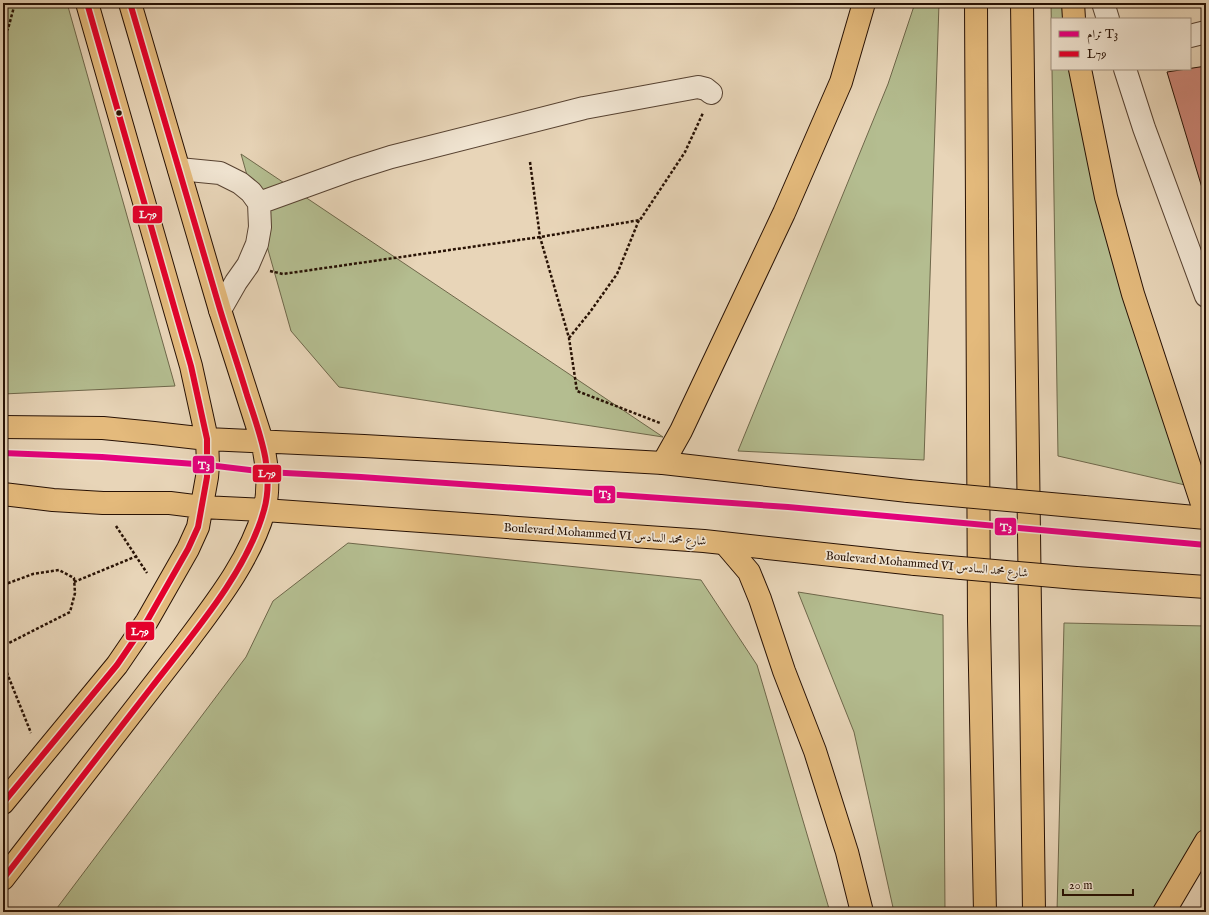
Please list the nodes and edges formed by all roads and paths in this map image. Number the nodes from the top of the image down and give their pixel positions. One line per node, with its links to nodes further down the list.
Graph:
1 (15, 3): 12 (path)
2 (87, 3): 28 (main road)
3 (130, 3): 18 (main road)
4 (864, 3): 27 (main road)
5 (976, 3): 49 (main road)
6 (1022, 3): 50 (main road)
7 (1073, 3): 9 (main road)
8 (1103, 3): 10 (street)
9 (1074, 18)
10 (1108, 18)
11 (1206, 32): 13 (street)
12 (3, 35)
13 (1191, 36)
14 (1080, 70): 35 (main road)
15 (1125, 70): 23 (street)
16 (711, 93): 19 (street); 20 (path)
17 (530, 162): 21 (path)
18 (179, 169): 19 (street); 24 (main road)
19 (259, 203): 22 (street)
20 (640, 220): 21 (path); 25 (path)
21 (540, 237): 22 (path); 25 (path)
22 (248, 265): 24 (street)
23 (1206, 296)
24 (220, 310): 29 (main road)
25 (569, 338): 27 (path)
26 (3, 428): 28 (main road)
27 (681, 431): 30 (main road)
28 (207, 439): 29 (main road); 33 (main road)
29 (262, 441): 30 (main road); 34 (main road)
30 (663, 463): 35 (main road, bridge)
31 (3, 494): 32 (main road, Boulevard Mohammed VI شارع محمد السادس)
32 (103, 503): 33 (main road, Boulevard Mohammed VI شارع محمد السادس); 37 (path)
33 (202, 507): 34 (main road, Boulevard Mohammed VI شارع محمد السادس); 41 (main road)
34 (264, 510): 36 (main road, Boulevard Mohammed VI شارع محمد السادس); 47 (main road)
35 (1206, 517)
36 (726, 544): 40 (main road, Boulevard Mohammed VI شارع محمد السادس, bridge); 48 (main road)
37 (137, 556): 38 (path); 41 (path)
38 (74, 582): 39 (path); 42 (path)
39 (3, 585)
40 (1206, 587)
41 (163, 592): 44 (main road)
42 (3, 646)
43 (3, 663): 44 (path)
44 (41, 756): 45 (main road)
45 (3, 803)
46 (1206, 841): 51 (main road)
47 (3, 879)
48 (862, 912)
49 (985, 912)
50 (1034, 912)
51 (1164, 912)

